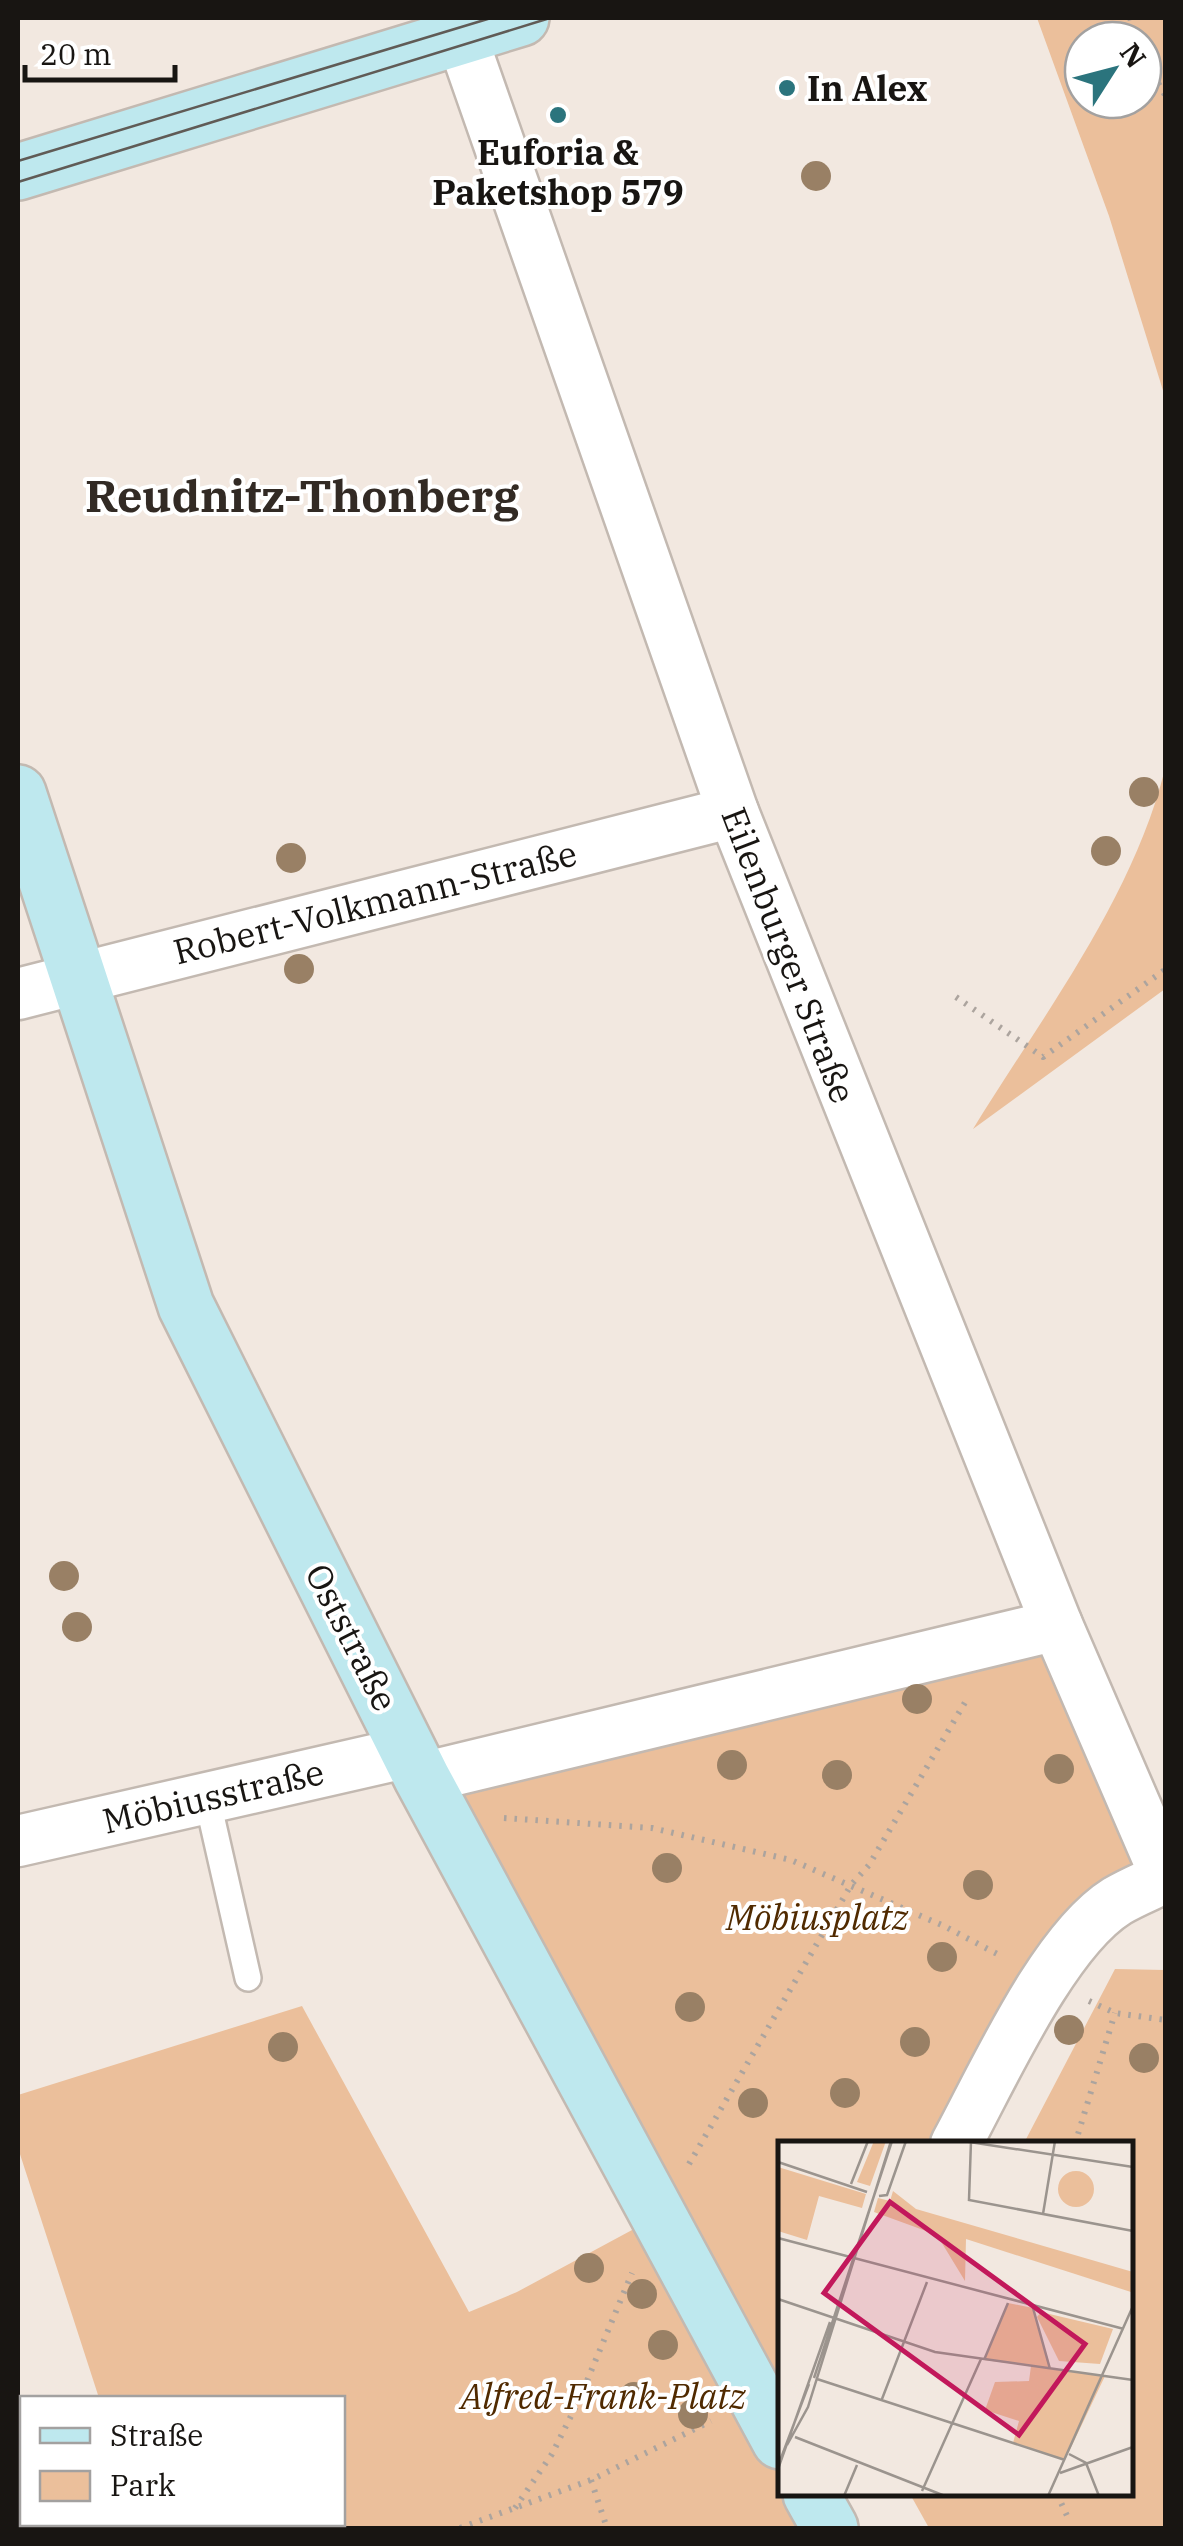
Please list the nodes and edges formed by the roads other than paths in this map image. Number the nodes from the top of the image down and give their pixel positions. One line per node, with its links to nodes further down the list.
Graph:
1 (521, 18): 2 (street)
2 (459, 27): 3 (street); 5 (street, Eilenburger Straße)
3 (18, 172)
4 (18, 793): 6 (street, Oststraße)
5 (732, 812): 6 (street, Robert-Volkmann-Straße); 8 (street, Eilenburger Straße)
6 (75, 978): 7 (street, Robert-Volkmann-Straße); 9 (street, Oststraße)
7 (18, 994)
8 (1056, 1625): 9 (street); 12 (street, Eilenburger Straße)
9 (416, 1765): 10 (street, Möbiusstraße); 15 (street, Oststraße)
10 (207, 1798): 11 (street, Möbiusstraße); 13 (lane)
11 (18, 1841)
12 (1166, 1877): 14 (street)
13 (248, 1978)
14 (958, 2141)
15 (772, 2408)
16 (812, 2496): 17 (street)
17 (830, 2528)

